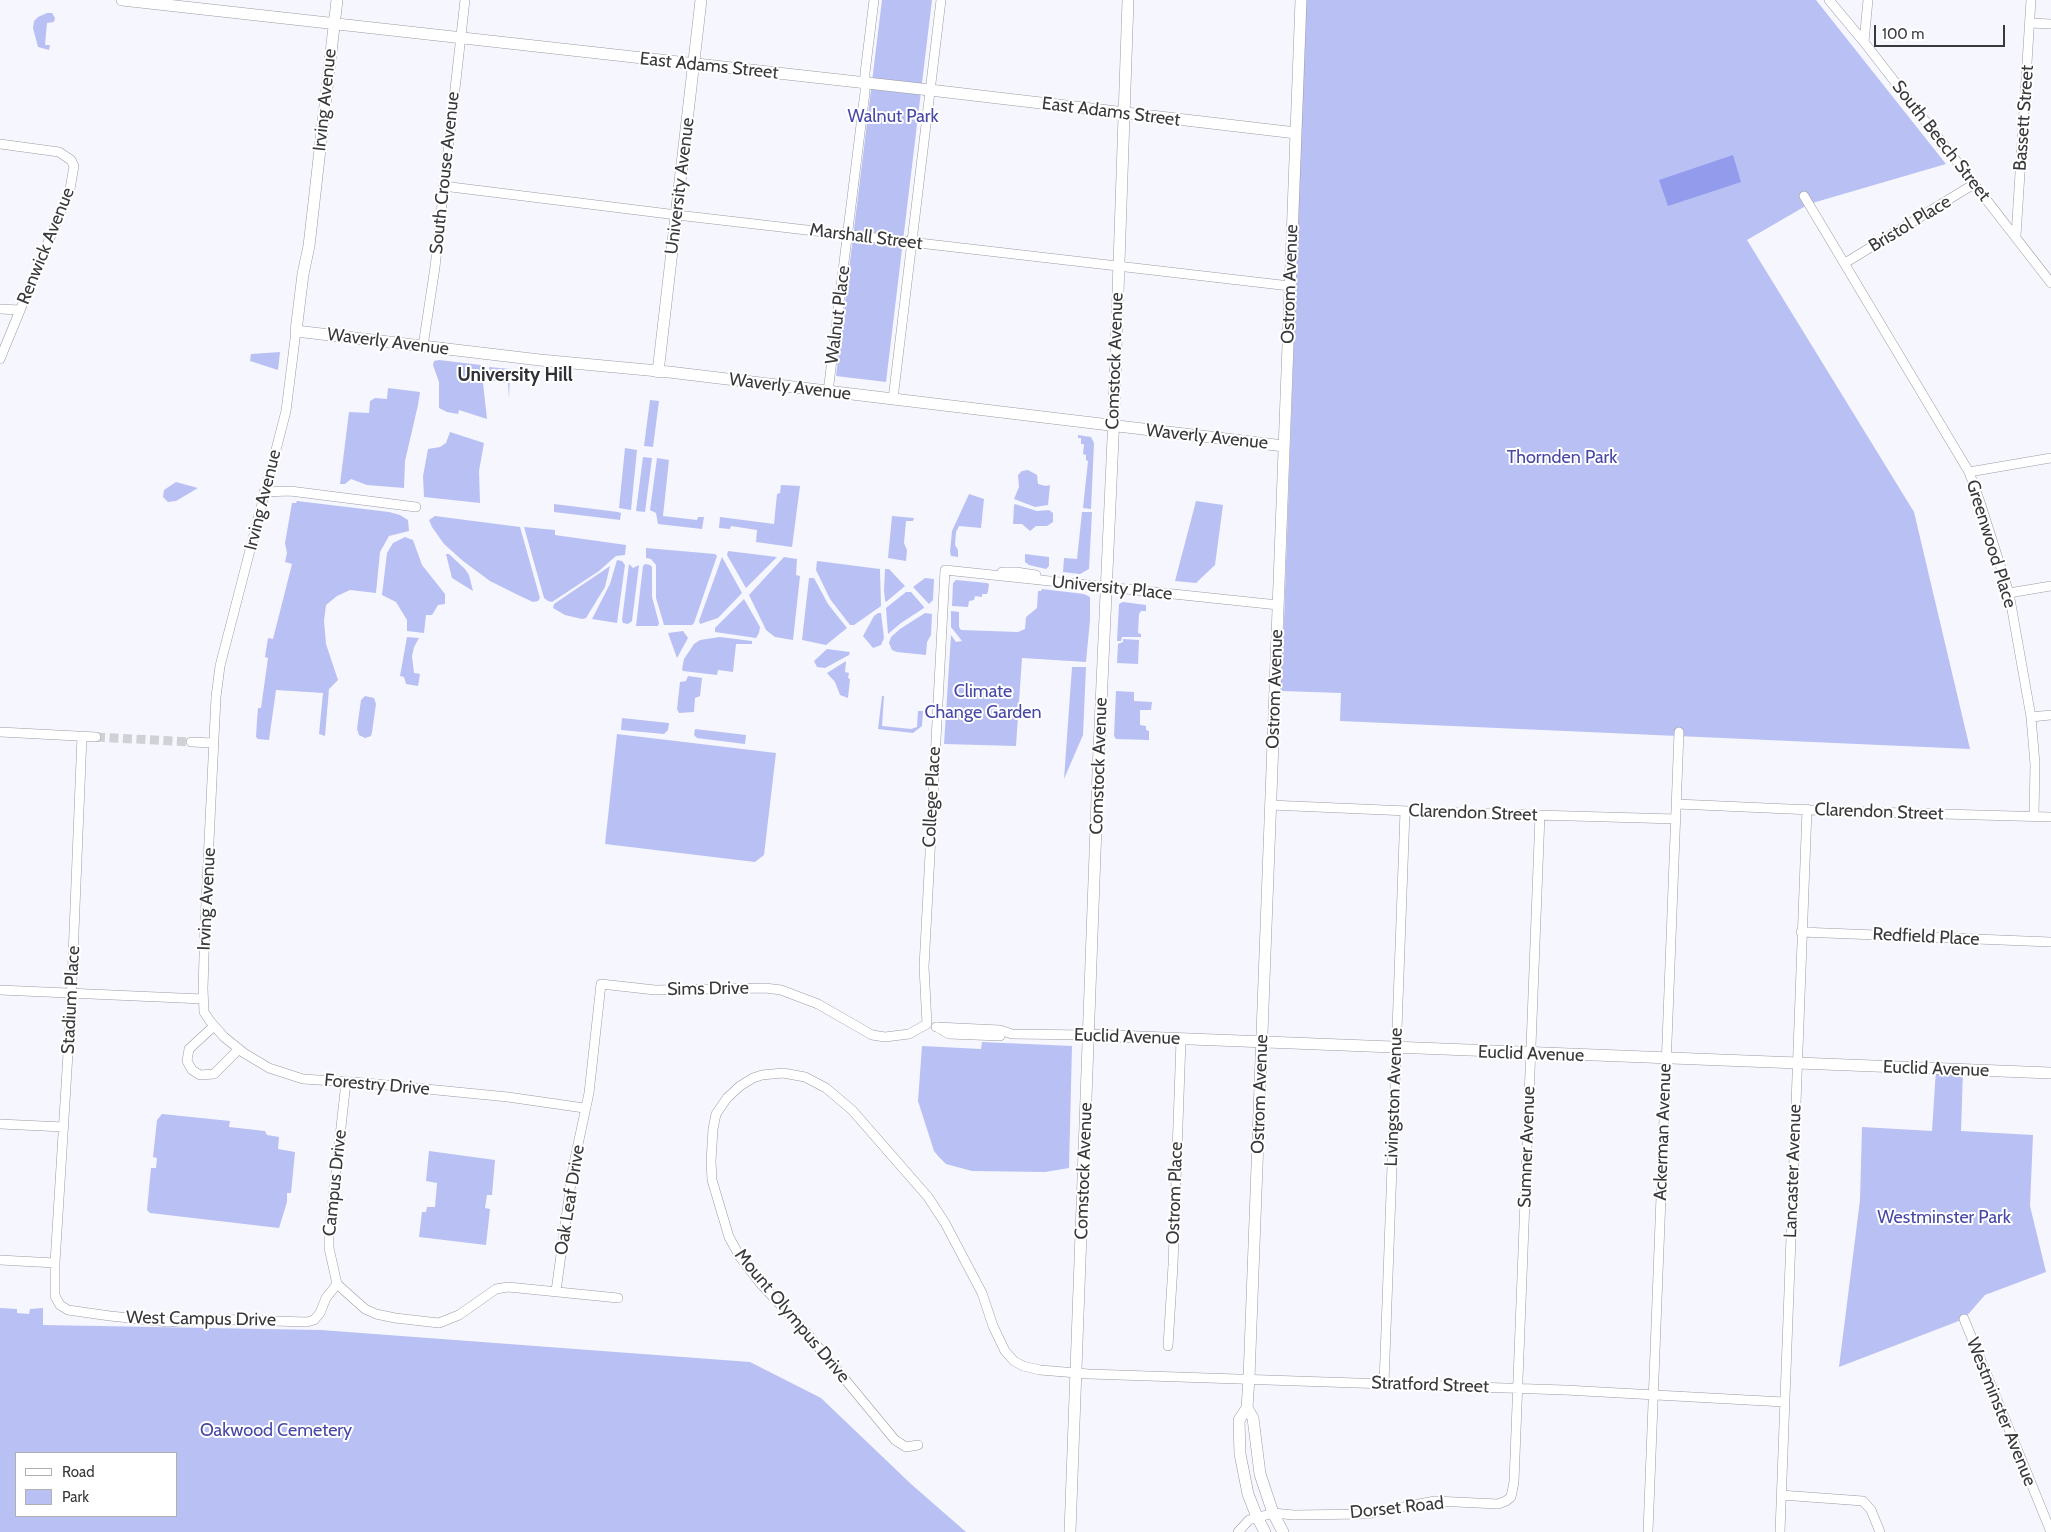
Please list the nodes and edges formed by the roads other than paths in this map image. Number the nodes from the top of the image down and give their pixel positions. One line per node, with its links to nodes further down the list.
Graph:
1 (122, 0): 12 (street, East Adams Street)
2 (337, 0): 13 (street, Irving Avenue)
3 (466, 0): 16 (street, South Crouse Avenue)
4 (701, 0): 18 (street, University Avenue)
5 (874, 0): 19 (street, Walnut Place)
6 (941, 0): 20 (street)
7 (1128, 0): 21 (street, Comstock Avenue)
8 (1301, 0): 22 (street, Ostrom Avenue)
9 (1829, 0): 17 (street, South Beech Street)
10 (1868, 0): 17 (street)
11 (2031, 0): 14 (street, Bassett Street)
12 (186, 4): 13 (street, East Adams Street)
13 (334, 23): 16 (street, East Adams Street); 37 (street, Irving Avenue)
14 (2030, 23): 15 (street); 29 (street, Bassett Street)
15 (2051, 24)
16 (460, 37): 18 (street, East Adams Street); 25 (street, South Crouse Avenue)
17 (1864, 42): 24 (street, South Beech Street)
18 (695, 64): 19 (street, East Adams Street); 27 (street, University Avenue)
19 (865, 83): 20 (street, East Adams Street); 28 (street, Walnut Place)
20 (930, 90): 21 (street, East Adams Street); 30 (street)
21 (1123, 113): 22 (street, East Adams Street); 32 (street, Comstock Avenue)
22 (1296, 133): 34 (street, Ostrom Avenue)
23 (0, 144): 36 (street, Renwick Avenue)
24 (1974, 184): 29 (street, South Beech Street); 31 (street, Bristol Place)
25 (443, 186): 27 (street, Marshall Street); 38 (street, South Crouse Avenue)
26 (1804, 196): 31 (street, Greenwood Place)
27 (677, 215): 28 (street, Marshall Street); 40 (street, University Avenue)
28 (848, 234): 30 (street, Marshall Street); 41 (street, Walnut Place)
29 (2016, 236): 33 (street, South Beech Street)
30 (913, 242): 32 (street, Marshall Street); 42 (street)
31 (1845, 263): 46 (street, Greenwood Place)
32 (1118, 266): 34 (street, Marshall Street); 43 (street, Comstock Avenue)
33 (2051, 283)
34 (1290, 286): 44 (street, Ostrom Avenue)
35 (0, 309): 36 (street)
36 (20, 310): 39 (street, Renwick Avenue)
37 (296, 331): 38 (street, Waverly Avenue); 47 (street, Irving Avenue)
38 (423, 346): 40 (street, Waverly Avenue)
39 (0, 359)
40 (658, 372): 41 (street, Waverly Avenue)
41 (828, 392): 42 (street, Waverly Avenue)
42 (893, 399): 43 (street, Waverly Avenue)
43 (1113, 426): 44 (street, Waverly Avenue); 51 (street, Comstock Avenue)
44 (1284, 446): 53 (street, Ostrom Avenue)
45 (2051, 458): 46 (street)
46 (1969, 472): 52 (street, Greenwood Place)
47 (264, 492): 48 (street); 61 (street, Irving Avenue)
48 (416, 507)
49 (945, 570): 51 (street, University Place); 75 (street, College Place)
50 (2051, 586): 52 (street)
51 (1106, 587): 53 (street, University Place); 77 (street, Comstock Avenue)
52 (2009, 593): 55 (street, Greenwood Place)
53 (1278, 605): 63 (street, Ostrom Avenue)
54 (2051, 715): 55 (street)
55 (2031, 718): 67 (street, Greenwood Place)
56 (0, 732): 58 (street)
57 (1679, 732): 62 (street, Ackerman Avenue)
58 (82, 736): 59 (street); 73 (street, Stadium Place)
59 (96, 737)
60 (191, 742): 61 (street)
61 (213, 743): 74 (street, Irving Avenue)
62 (1677, 804): 64 (street, Clarendon Street); 69 (street, Ackerman Avenue)
63 (1270, 805): 65 (street, Clarendon Street); 79 (street, Ostrom Avenue)
64 (1807, 809): 67 (street, Clarendon Street); 70 (street, Lancaster Avenue)
65 (1405, 811): 66 (street, Clarendon Street); 80 (street, Livingston Avenue)
66 (1540, 815): 69 (street, Clarendon Street); 82 (street, Sumner Avenue)
67 (2034, 816): 68 (street, Clarendon Street)
68 (2051, 817)
69 (1676, 819): 83 (street, Ackerman Avenue)
70 (1801, 932): 71 (street, Redfield Place); 84 (street, Lancaster Avenue)
71 (2051, 942)
72 (0, 990): 73 (street)
73 (72, 993): 74 (street); 89 (street, Stadium Place)
74 (203, 999): 76 (street, Forestry Drive)
75 (927, 1024): 77 (street, Euclid Avenue); 87 (street, Sims Drive)
76 (214, 1026): 81 (street, Forestry Drive); 81 (street)
77 (1090, 1036): 78 (street, Euclid Avenue); 97 (street, Comstock Avenue)
78 (1181, 1040): 79 (street, Euclid Avenue); 96 (street, Ostrom Place)
79 (1262, 1043): 80 (street, Euclid Avenue); 98 (street, Ostrom Avenue)
80 (1396, 1048): 82 (street, Euclid Avenue); 99 (street, Livingston Avenue)
81 (239, 1049): 86 (street, Forestry Drive)
82 (1531, 1054): 83 (street, Euclid Avenue); 100 (street, Sumner Avenue)
83 (1666, 1058): 84 (street, Euclid Avenue); 101 (street, Ackerman Avenue)
84 (1796, 1062): 85 (street, Euclid Avenue); 102 (street, Lancaster Avenue)
85 (2051, 1073)
86 (346, 1082): 87 (street, Forestry Drive); 92 (street, Campus Drive)
87 (584, 1108): 93 (street, Oak Leaf Drive)
88 (0, 1124): 89 (street)
89 (64, 1127): 91 (street, Stadium Place)
90 (0, 1260): 91 (street)
91 (55, 1263): 92 (street, West Campus Drive)
92 (337, 1284): 93 (street)
93 (556, 1292): 94 (street)
94 (618, 1298)
95 (1964, 1319): 115 (street, Westminster Avenue)
96 (1168, 1346)
97 (1077, 1373): 98 (street, Stratford Street); 104 (street, Mount Olympus Drive); 108 (street, Comstock Avenue)
98 (1249, 1378): 99 (street, Stratford Street); 103 (street, Ostrom Avenue)
99 (1384, 1384): 100 (street, Stratford Street)
100 (1517, 1388): 101 (street, Stratford Street); 106 (street, Dorset Road)
101 (1654, 1395): 102 (street, Stratford Street); 112 (street, Ackerman Avenue)
102 (1784, 1402): 105 (street, Lancaster Avenue)
103 (1247, 1408): 106 (street); 107 (street)
104 (918, 1445)
105 (1781, 1496): 113 (street, Lancaster Avenue); 114 (street)
106 (1273, 1513): 107 (street, Dorset Road); 111 (street)
107 (1257, 1517): 109 (street, Dorset Road); 110 (street)
108 (1070, 1532)
109 (1238, 1532)
110 (1265, 1532)
111 (1283, 1532)
112 (1648, 1532)
113 (1780, 1532)
114 (1880, 1532)
115 (2051, 1532)

